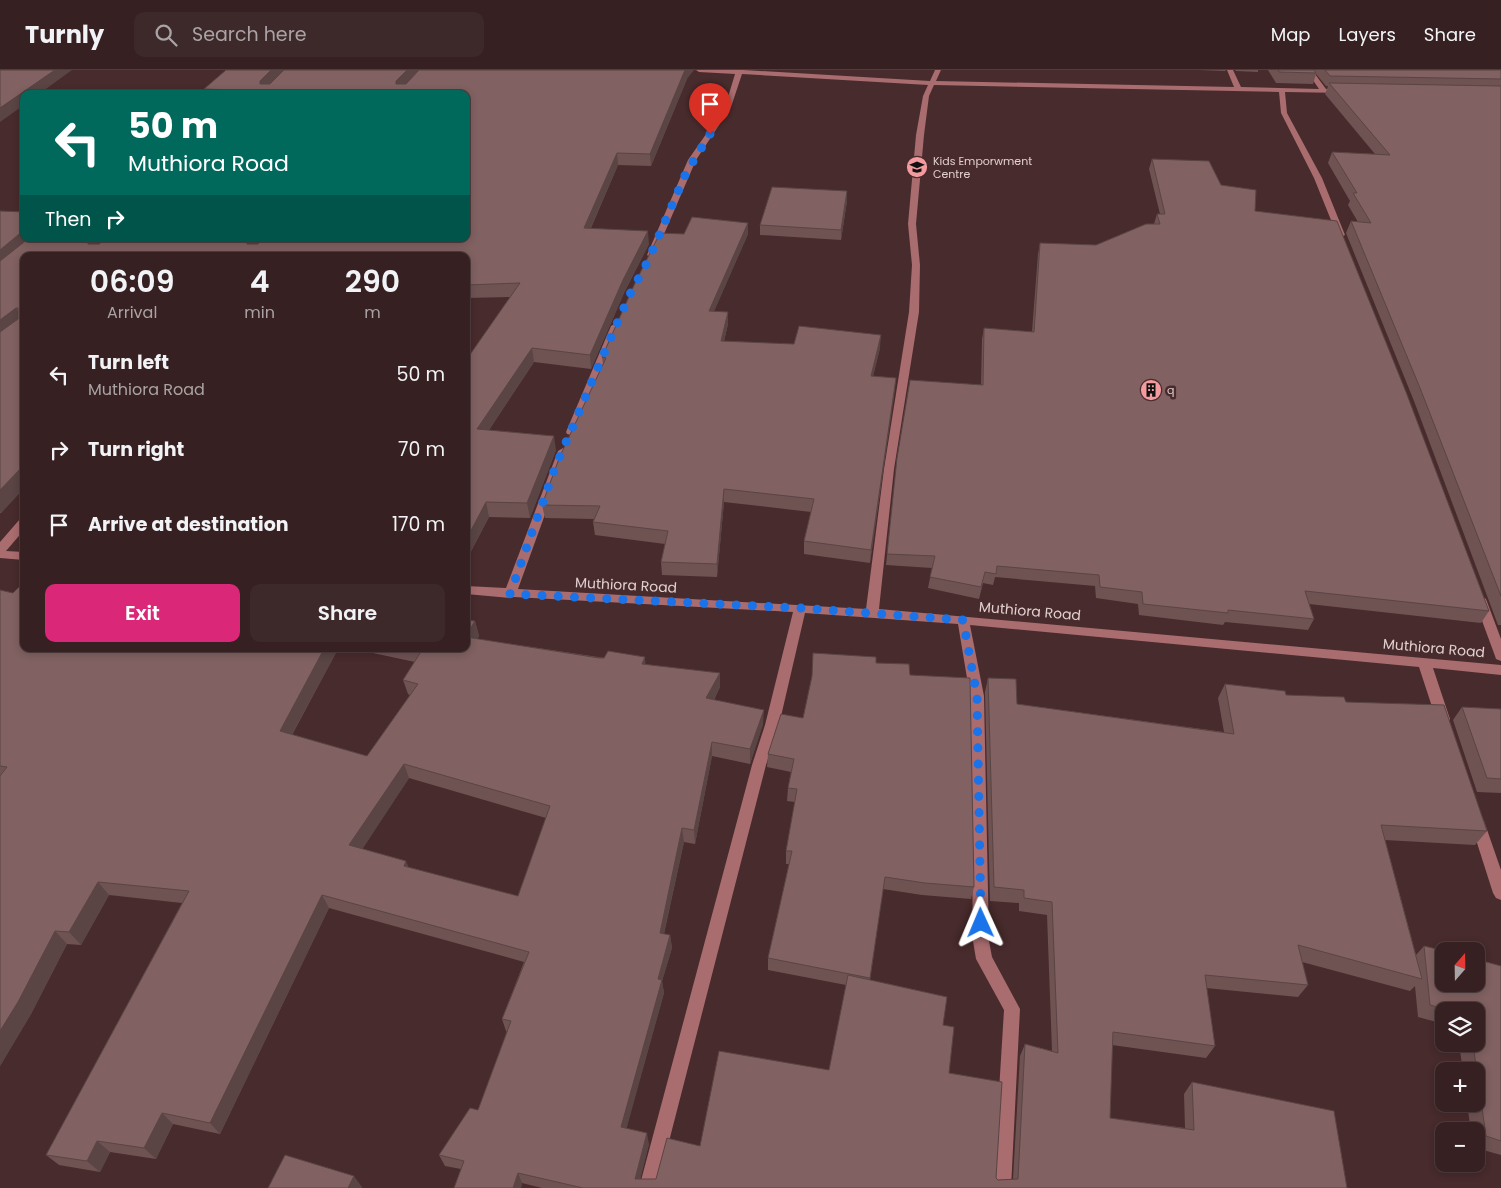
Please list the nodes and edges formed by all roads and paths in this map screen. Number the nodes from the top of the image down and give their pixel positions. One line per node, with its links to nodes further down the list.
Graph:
1 (699, 70): 5 (street)
2 (938, 70): 6 (street)
3 (1230, 70): 7 (street)
4 (1310, 70): 9 (street)
5 (740, 71): 6 (street); 12 (street)
6 (932, 83): 7 (street); 22 (street)
7 (1239, 90): 8 (street)
8 (1282, 90): 9 (street); 11 (street)
9 (1324, 91): 10 (street)
10 (1354, 91)
11 (1346, 248)
12 (648, 261)
13 (619, 319): 20 (street)
14 (20, 527): 15 (street)
15 (0, 550)
16 (0, 554): 17 (street)
17 (20, 556)
18 (470, 590): 20 (street, Muthiora Road)
19 (1477, 590): 24 (street)
20 (510, 594): 21 (street, Muthiora Road)
21 (800, 608): 22 (street, Muthiora Road); 30 (street)
22 (872, 613): 23 (street, Muthiora Road)
23 (963, 620): 25 (street, Muthiora Road); 31 (street)
24 (1501, 656)
25 (1424, 662): 26 (street, Muthiora Road); 27 (street)
26 (1501, 670)
27 (1449, 736)
28 (1473, 810): 29 (street)
29 (1501, 893)
30 (648, 1188)
31 (1002, 1188)

